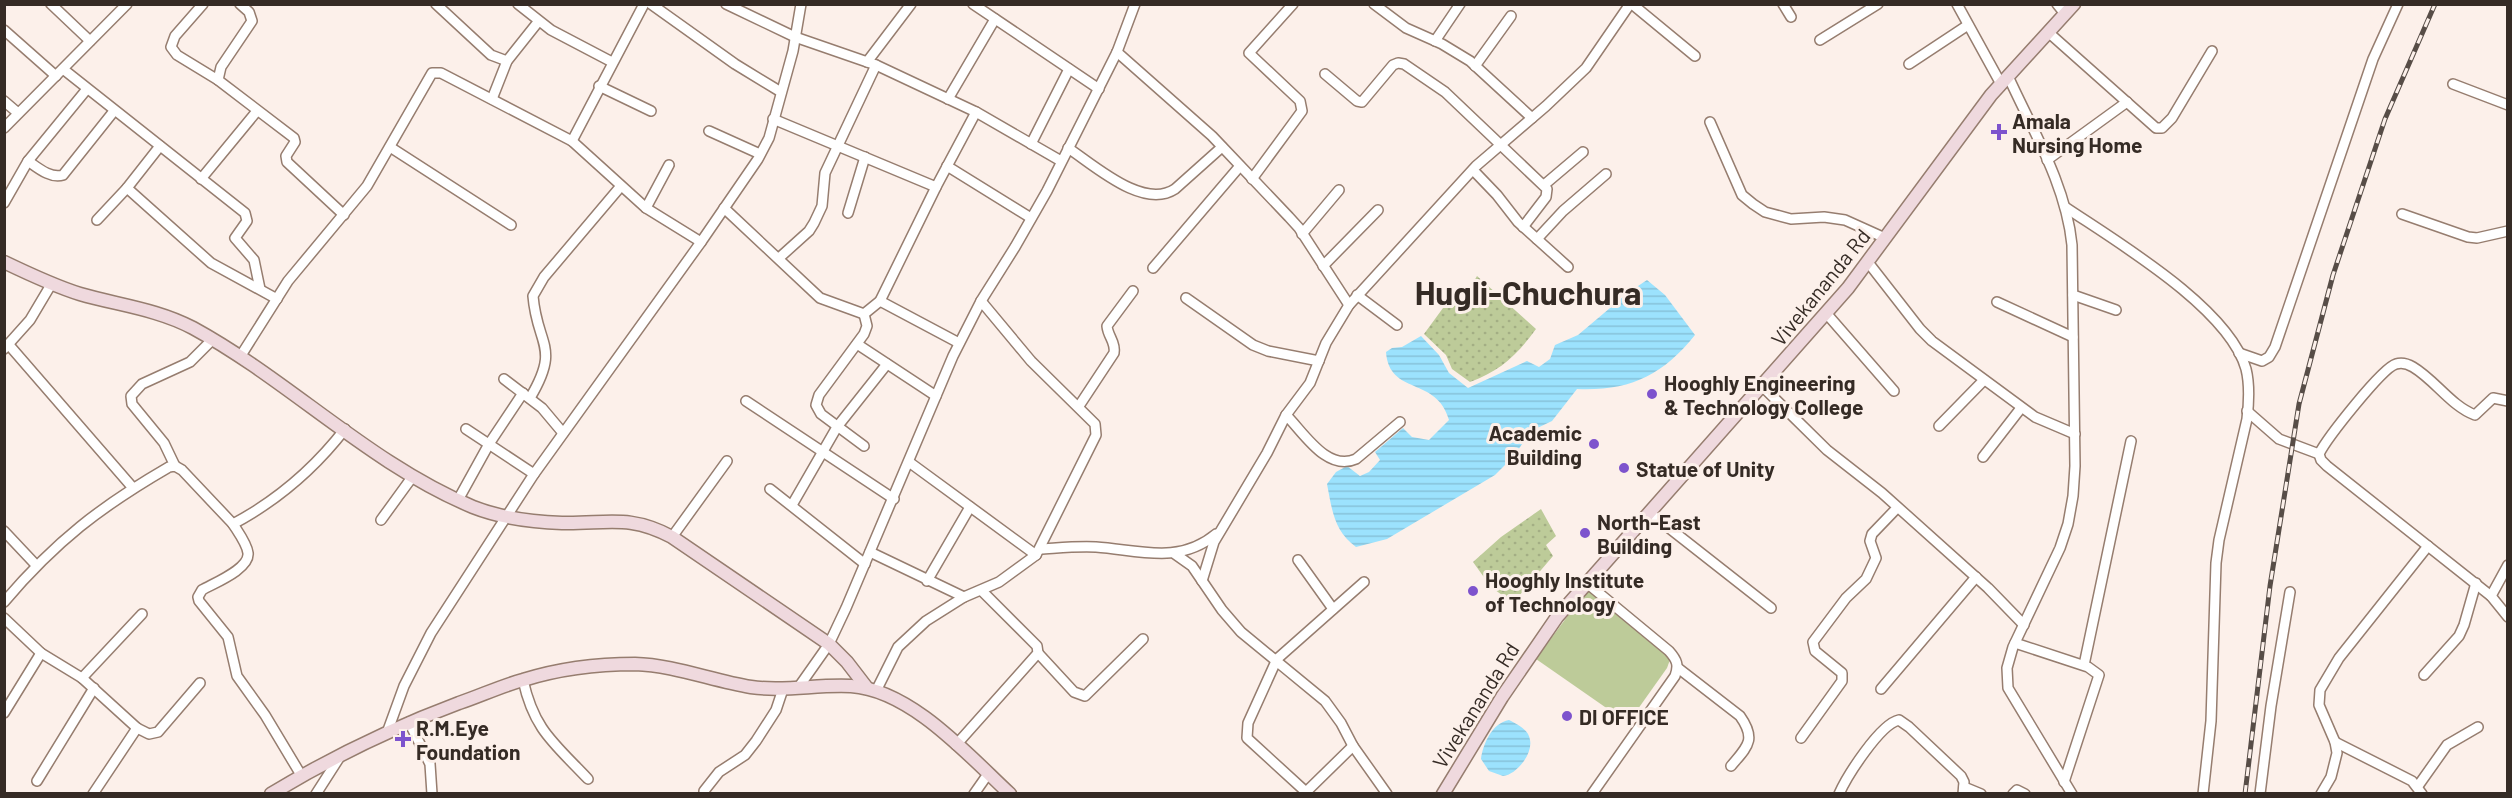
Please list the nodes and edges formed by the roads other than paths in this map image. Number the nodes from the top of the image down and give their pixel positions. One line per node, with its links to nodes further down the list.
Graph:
1 (51, 4): 32 (street)
2 (127, 4): 32 (street)
3 (203, 4): 45 (street)
4 (240, 4): 45 (street)
5 (436, 4): 37 (street)
6 (518, 4): 26 (street)
7 (644, 4): 38 (street)
8 (651, 4): 51 (street)
9 (726, 4): 30 (street)
10 (801, 4): 30 (street)
11 (911, 4): 40 (street)
12 (973, 4): 25 (street)
13 (1135, 4): 35 (street)
14 (1293, 4): 87 (street)
15 (1374, 4): 33 (street)
16 (1460, 4): 33 (street)
17 (1631, 4): 36 (street); 62 (street)
18 (1783, 4): 24 (street)
19 (1878, 4): 31 (street)
20 (1957, 4): 27 (street)
21 (2398, 4): 136 (street)
22 (2066, 8): 29 (street, Vivekananda Rd)
23 (1511, 16): 41 (street)
24 (1791, 17)
25 (995, 19): 42 (street); 53 (street)
26 (538, 22): 37 (street); 38 (street)
27 (1968, 25): 39 (street); 46 (street)
28 (4, 30): 43 (street)
29 (2048, 32): 46 (street, Vivekananda Rd); 55 (street)
30 (795, 37): 40 (street); 51 (street)
31 (1820, 40)
32 (90, 41): 43 (street)
33 (1434, 41): 41 (street)
34 (2212, 51): 55 (street)
35 (1117, 52): 50 (street); 73 (street)
36 (1695, 56)
37 (507, 61): 52 (street)
38 (612, 62): 48 (street)
39 (1909, 63)
40 (872, 64): 53 (street); 71 (street)
41 (1475, 66): 62 (street)
42 (1069, 69): 50 (street); 69 (street)
43 (59, 73): 49 (street); 61 (street)
44 (1325, 74): 68 (street)
45 (218, 80): 58 (street)
46 (2004, 80): 78 (street); 107 (street, Vivekananda Rd)
47 (2453, 84): 56 (street)
48 (599, 86): 59 (street); 67 (street)
49 (87, 89): 57 (street); 80 (street)
50 (1099, 89): 74 (street)
51 (781, 92): 63 (street)
52 (492, 99): 67 (street); 72 (street)
53 (948, 99): 60 (street)
54 (4, 101): 61 (street)
55 (2127, 102): 78 (street)
56 (2508, 105)
57 (114, 111): 70 (street); 80 (street)
58 (257, 111): 86 (street); 100 (street)
59 (651, 111)
60 (976, 112): 69 (street); 82 (street)
61 (18, 113): 65 (street)
62 (1532, 118): 68 (street)
63 (773, 119): 71 (street); 76 (street)
64 (1710, 122): 107 (street)
65 (4, 128)
66 (709, 131): 76 (street)
67 (572, 141): 89 (street)
68 (1501, 143): 84 (street); 88 (street)
69 (1030, 144): 79 (street)
70 (160, 146): 86 (street); 91 (street)
71 (838, 146): 77 (street); 110 (street)
72 (390, 147): 100 (street); 103 (street)
73 (1222, 147): 74 (street); 83 (street)
74 (1068, 148): 79 (street)
75 (1583, 152): 88 (street)
76 (760, 154): 96 (street)
77 (866, 158): 90 (street); 98 (street)
78 (2047, 160): 94 (street)
79 (1061, 161): 101 (street)
80 (28, 162): 93 (street)
81 (669, 165): 95 (street)
82 (947, 166): 90 (street); 101 (street)
83 (1240, 166): 87 (street); 115 (street)
84 (1473, 170): 104 (street); 120 (street)
85 (1606, 174): 108 (street)
86 (201, 179): 117 (street)
87 (1252, 179): 106 (street)
88 (1544, 185): 104 (street)
89 (621, 186): 95 (street); 144 (street)
90 (936, 187): 123 (street)
91 (127, 188): 102 (street); 117 (street)
92 (1339, 190): 106 (street)
93 (4, 203)
94 (2065, 207): 119 (street); 136 (street)
95 (646, 208): 109 (street)
96 (724, 208): 109 (street); 110 (street)
97 (1378, 210): 113 (street)
98 (848, 213)
99 (2402, 214): 105 (street)
100 (344, 215): 122 (street)
101 (1031, 218): 124 (street)
102 (97, 220)
103 (511, 225)
104 (1523, 226): 108 (street)
105 (2508, 231)
106 (1302, 234): 113 (street)
107 (1885, 238): 111 (street, Vivekananda Rd)
108 (1537, 239): 114 (street)
109 (701, 242): 157 (street)
110 (779, 258): 129 (street)
111 (1867, 261): 128 (street, Vivekananda Rd); 141 (street)
112 (4, 262): 116 (street)
113 (1323, 266): 126 (street)
114 (1568, 267)
115 (1153, 268)
116 (52, 283): 132 (street); 135 (street)
117 (260, 290): 122 (street)
118 (1133, 291): 148 (street)
119 (2073, 295): 127 (street); 131 (street)
120 (1357, 296): 126 (street); 130 (street)
121 (1186, 298): 138 (street)
122 (276, 299): 137 (street)
123 (880, 301): 129 (street); 134 (street)
124 (981, 301): 134 (street); 148 (street)
125 (1997, 302): 131 (street)
126 (1348, 305): 138 (street)
127 (2116, 310)
128 (1826, 313): 142 (street, Vivekananda Rd); 143 (street)
129 (864, 314): 133 (street)
130 (1397, 325)
131 (2073, 337): 158 (street)
132 (212, 340): 137 (street); 167 (street)
133 (857, 344): 139 (street); 154 (street)
134 (959, 344): 145 (street)
135 (7, 347): 170 (street)
136 (2239, 353): 150 (street)
137 (240, 357): 155 (street)
138 (1319, 361): 151 (street)
139 (887, 364): 145 (street); 154 (street)
140 (504, 380): 144 (street)
141 (1983, 380): 149 (street); 153 (street)
142 (1762, 386): 176 (street); 177 (street, Vivekananda Rd)
143 (1894, 392)
144 (526, 396): 157 (street); 160 (street)
145 (936, 396): 166 (street)
146 (746, 401): 162 (street)
147 (2508, 401): 163 (street)
148 (1079, 406): 186 (street)
149 (2021, 408): 158 (street); 164 (street)
150 (2247, 411): 163 (street); 259 (street)
151 (1286, 415): 152 (street); 181 (street)
152 (1400, 422)
153 (1940, 426)
154 (837, 427): 161 (street); 162 (street)
155 (345, 429): 169 (street); 180 (street)
156 (466, 429): 160 (street)
157 (563, 433): 168 (street)
158 (2075, 434): 208 (street)
159 (2131, 441): 215 (street)
160 (489, 444): 168 (street); 173 (street)
161 (864, 446)
162 (822, 452): 172 (street); 174 (street)
163 (2319, 454): 184 (street)
164 (1983, 458)
165 (727, 461): 183 (street)
166 (909, 462): 172 (street); 175 (street)
167 (175, 466): 170 (street); 180 (street)
168 (534, 474): 178 (street)
169 (413, 476): 173 (street); 179 (street)
170 (133, 488): 190 (street)
171 (770, 489): 174 (street)
172 (894, 499): 185 (street)
173 (458, 500): 178 (street)
174 (792, 505): 189 (street)
175 (970, 507): 186 (street); 193 (street)
176 (1897, 508): 192 (street); 231 (street)
177 (1650, 513): 196 (street, Vivekananda Rd); 203 (street)
178 (507, 518): 183 (street); 230 (street)
179 (381, 520)
180 (233, 524): 238 (street)
181 (1222, 529): 187 (street); 194 (street)
182 (4, 531): 190 (street)
183 (672, 537): 211 (street)
184 (2428, 546): 197 (street); 232 (street)
185 (870, 552): 189 (street); 193 (street)
186 (1038, 552): 187 (street); 198 (street)
187 (1175, 554): 194 (street)
188 (1298, 560): 204 (street)
189 (865, 564): 211 (street)
190 (36, 565): 202 (street)
191 (2508, 565): 200 (street)
192 (1976, 577): 208 (street); 224 (street)
193 (927, 581): 201 (street)
194 (1202, 581): 214 (street)
195 (1364, 582): 204 (street)
196 (1588, 584): 216 (street); 253 (street, Vivekananda Rd)
197 (2476, 584): 200 (street); 217 (street)
198 (982, 591): 201 (street); 212 (street)
199 (2290, 592): 260 (street)
200 (2491, 596): 206 (street)
201 (964, 597): 225 (street)
202 (4, 602)
203 (1771, 608)
204 (1333, 609): 214 (street)
205 (142, 614): 218 (street)
206 (2508, 617)
207 (4, 618): 213 (street)
208 (2024, 625): 210 (street)
209 (1143, 639): 212 (street)
210 (2015, 643): 215 (street); 241 (street)
211 (829, 644): 222 (street); 225 (street)
212 (1038, 652): 233 (street)
213 (41, 653): 218 (street); 226 (street)
214 (1277, 659): 234 (street); 245 (street)
215 (2084, 666): 241 (street)
216 (1678, 668): 236 (street); 254 (street)
217 (2424, 675)
218 (82, 678): 221 (street)
219 (523, 680): 223 (street); 227 (street); 239 (street)
220 (200, 683): 229 (street)
221 (94, 688): 229 (street); 240 (street)
222 (798, 688): 223 (street); 225 (street)
223 (783, 689): 244 (street)
224 (1881, 689)
225 (872, 690): 233 (street)
226 (4, 713)
227 (409, 722): 230 (street); 249 (street)
228 (2478, 727): 243 (street)
229 (137, 728): 246 (street)
230 (388, 730): 235 (street)
231 (1801, 738)
232 (2335, 742): 243 (street); 261 (street)
233 (956, 745): 237 (street)
234 (1353, 746): 245 (street); 252 (street)
235 (342, 753): 238 (street); 248 (street)
236 (1731, 766)
237 (988, 774): 250 (street); 251 (street)
238 (301, 775): 247 (street)
239 (588, 779)
240 (37, 781)
241 (2066, 789)
242 (1963, 790): 255 (street); 256 (street)
243 (2420, 790)
244 (704, 791)
245 (1305, 793)
246 (93, 794)
247 (271, 794)
248 (316, 794)
249 (432, 794)
250 (974, 794)
251 (1010, 794)
252 (1388, 794)
253 (1443, 794)
254 (1592, 794)
255 (1839, 794)
256 (1982, 794)
257 (2013, 794): 258 (street)
258 (2025, 794)
259 (2203, 794)
260 (2260, 794)
261 (2321, 794)

